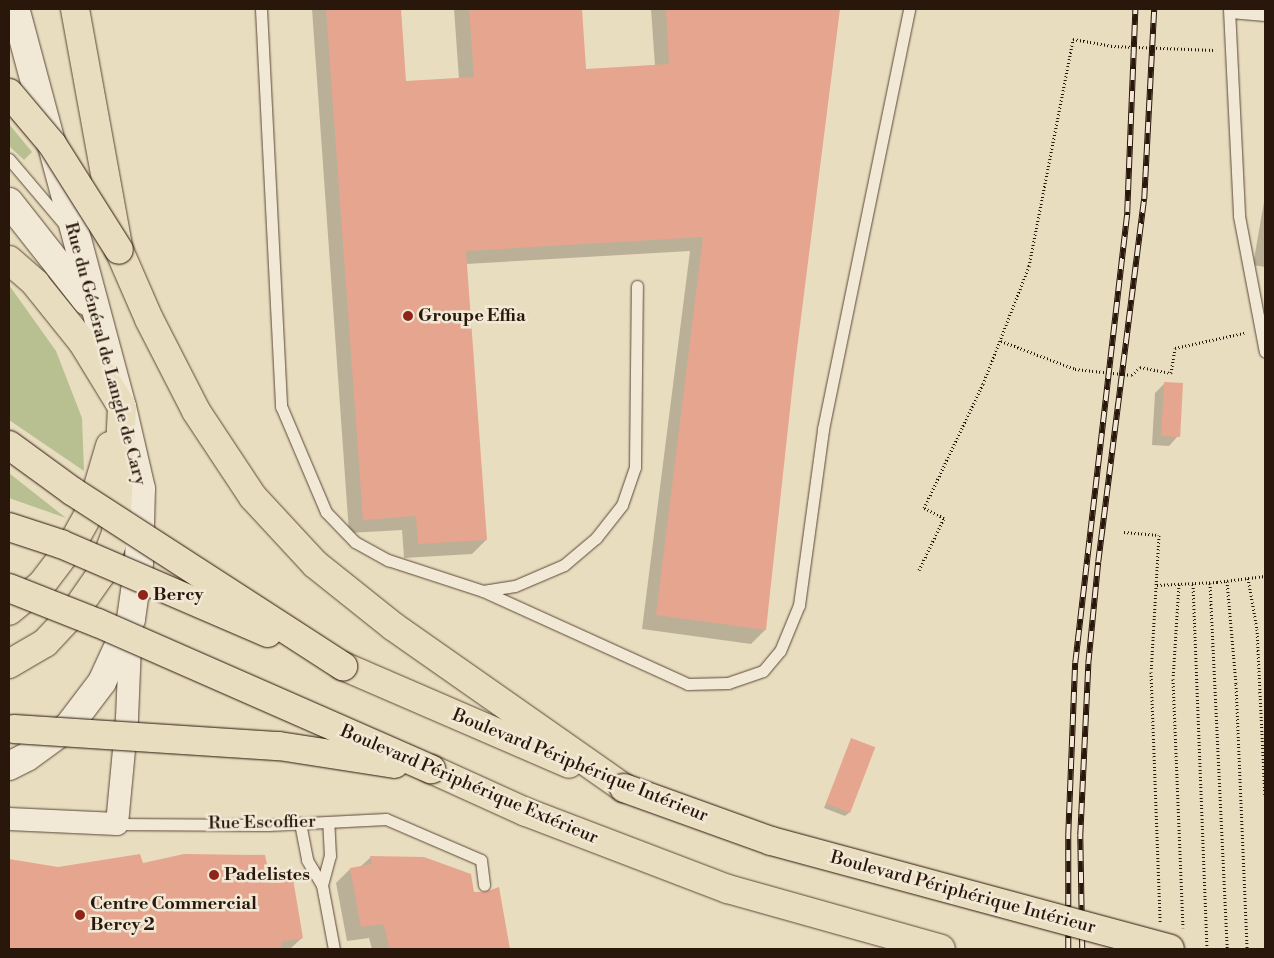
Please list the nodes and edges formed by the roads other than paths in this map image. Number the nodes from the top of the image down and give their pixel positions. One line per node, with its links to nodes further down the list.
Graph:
1 (15, 9): 10 (main road, Rue du Général de Langle de Cary)
2 (75, 9): 11 (highway)
3 (261, 9): 20 (lane)
4 (909, 9): 20 (lane)
5 (1230, 10): 6 (lane); 15 (lane)
6 (1265, 15)
7 (9, 93): 11 (highway, bridge)
8 (9, 159): 10 (lane)
9 (9, 202): 14 (main road)
10 (74, 236): 14 (main road, Rue du Général de Langle de Cary)
11 (119, 250): 28 (highway)
12 (9, 260): 16 (highway)
13 (637, 286): 20 (lane)
14 (95, 312): 16 (main road, Rue du Général de Langle de Cary)
15 (1265, 352)
16 (122, 406): 21 (highway); 22 (main road, Rue du Général de Langle de Cary); 23 (highway)
17 (9, 445): 24 (highway, bridge)
18 (9, 527): 24 (highway, Boulevard Périphérique Intérieur, bridge)
19 (9, 588): 27 (highway, Boulevard Périphérique Extérieur, bridge)
20 (483, 591)
21 (9, 611)
22 (131, 619): 26 (main road); 32 (street, Rue du Général de Langle de Cary)
23 (9, 664)
24 (343, 666): 28 (highway, Boulevard Périphérique Intérieur)
25 (10, 729): 27 (highway, bridge)
26 (9, 766)
27 (431, 769): 37 (highway, Boulevard Périphérique Extérieur)
28 (624, 788): 35 (highway, Boulevard Périphérique Intérieur, bridge)
29 (9, 819): 32 (street, Rue Escoffier)
30 (328, 822): 31 (lane, Rue Escoffier); 33 (lane); 34 (lane, Rue Escoffier)
31 (300, 823): 32 (lane, Rue Escoffier); 33 (lane)
32 (117, 824)
33 (322, 884): 36 (lane)
34 (484, 885)
35 (1171, 936)
36 (334, 949)
37 (941, 949)

